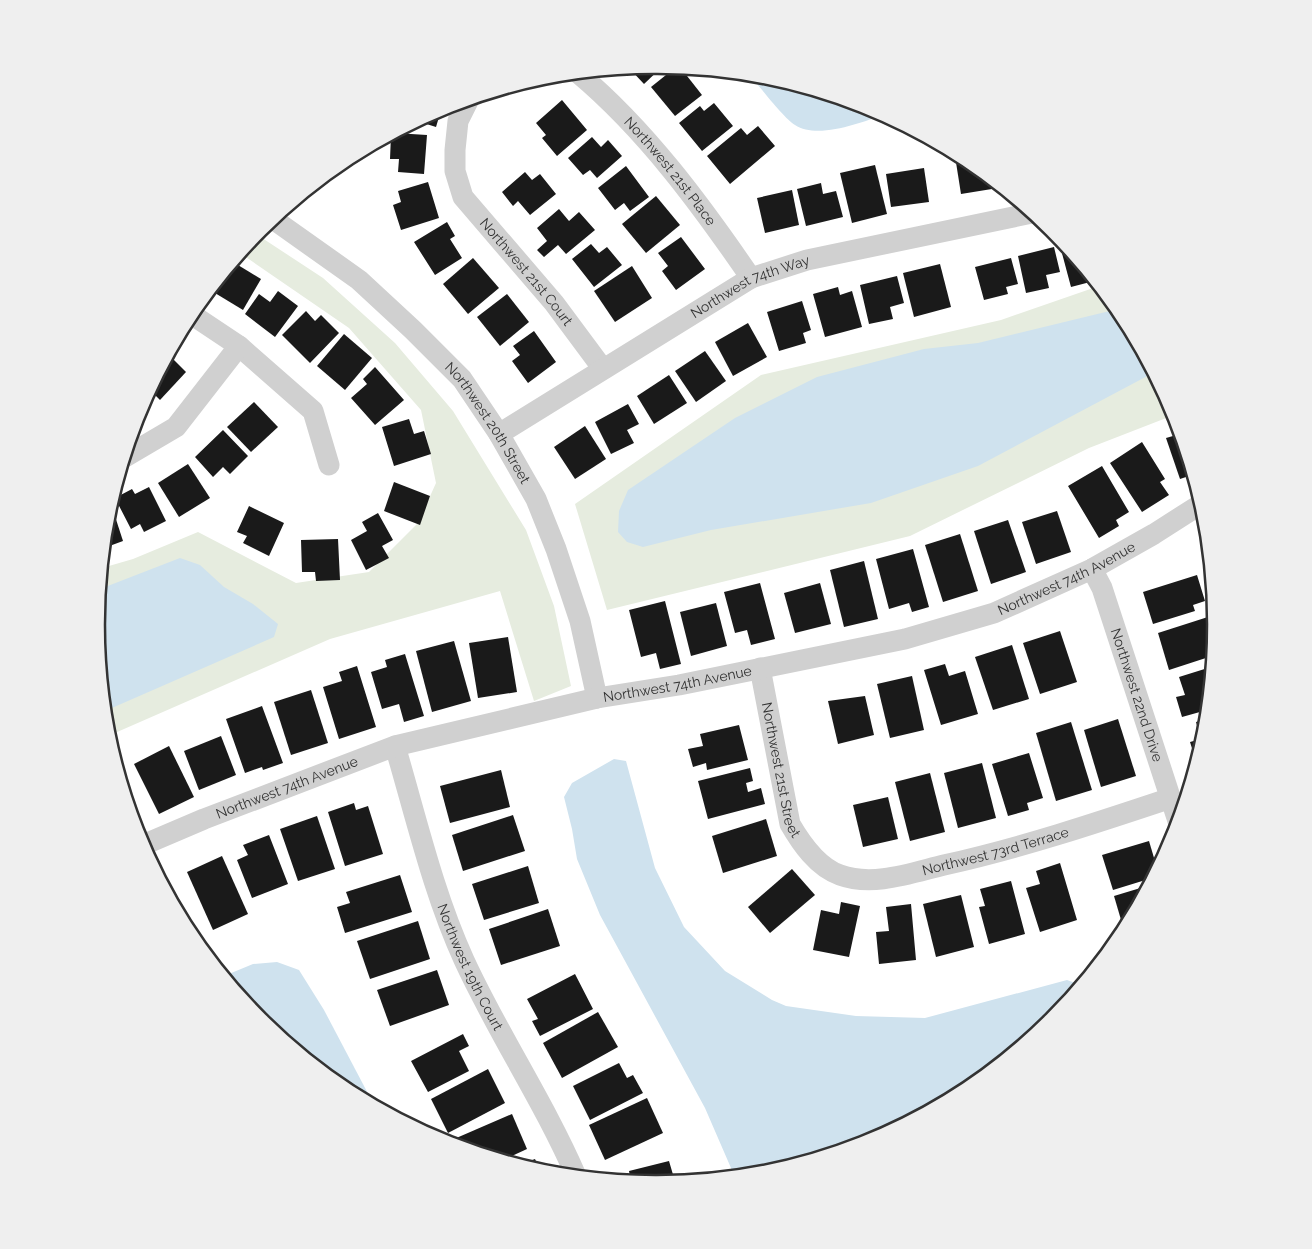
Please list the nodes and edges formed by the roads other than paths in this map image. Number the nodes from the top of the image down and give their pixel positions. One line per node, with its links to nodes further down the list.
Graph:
1 (584, 78): 5 (street, Northwest 21st Place)
2 (465, 109): 8 (street, Northwest 21st Court)
3 (1024, 215): 5 (street, Northwest 74th Way)
4 (279, 223): 9 (street, Northwest 20th Street)
5 (751, 278): 8 (street, Northwest 74th Way)
6 (198, 319): 7 (street)
7 (239, 346): 10 (street); 11 (street)
8 (604, 369): 9 (street, Northwest 74th Way)
9 (499, 434): 15 (street, Northwest 20th Street)
10 (132, 452)
11 (329, 465)
12 (1194, 508): 13 (street, Northwest 74th Avenue)
13 (1092, 569): 14 (street, Northwest 74th Avenue); 17 (street, Northwest 22nd Drive)
14 (760, 668): 15 (street, Northwest 74th Avenue); 20 (street, Northwest 21st Street)
15 (597, 698): 16 (street, Northwest 74th Avenue)
16 (395, 746): 19 (street, Northwest 74th Avenue); 21 (street, Northwest 19th Court)
17 (1171, 798): 18 (street, Northwest 22nd Drive); 20 (street, Northwest 73rd Terrace)
18 (1175, 810)
19 (150, 842)
20 (820, 862)
21 (573, 1169)

